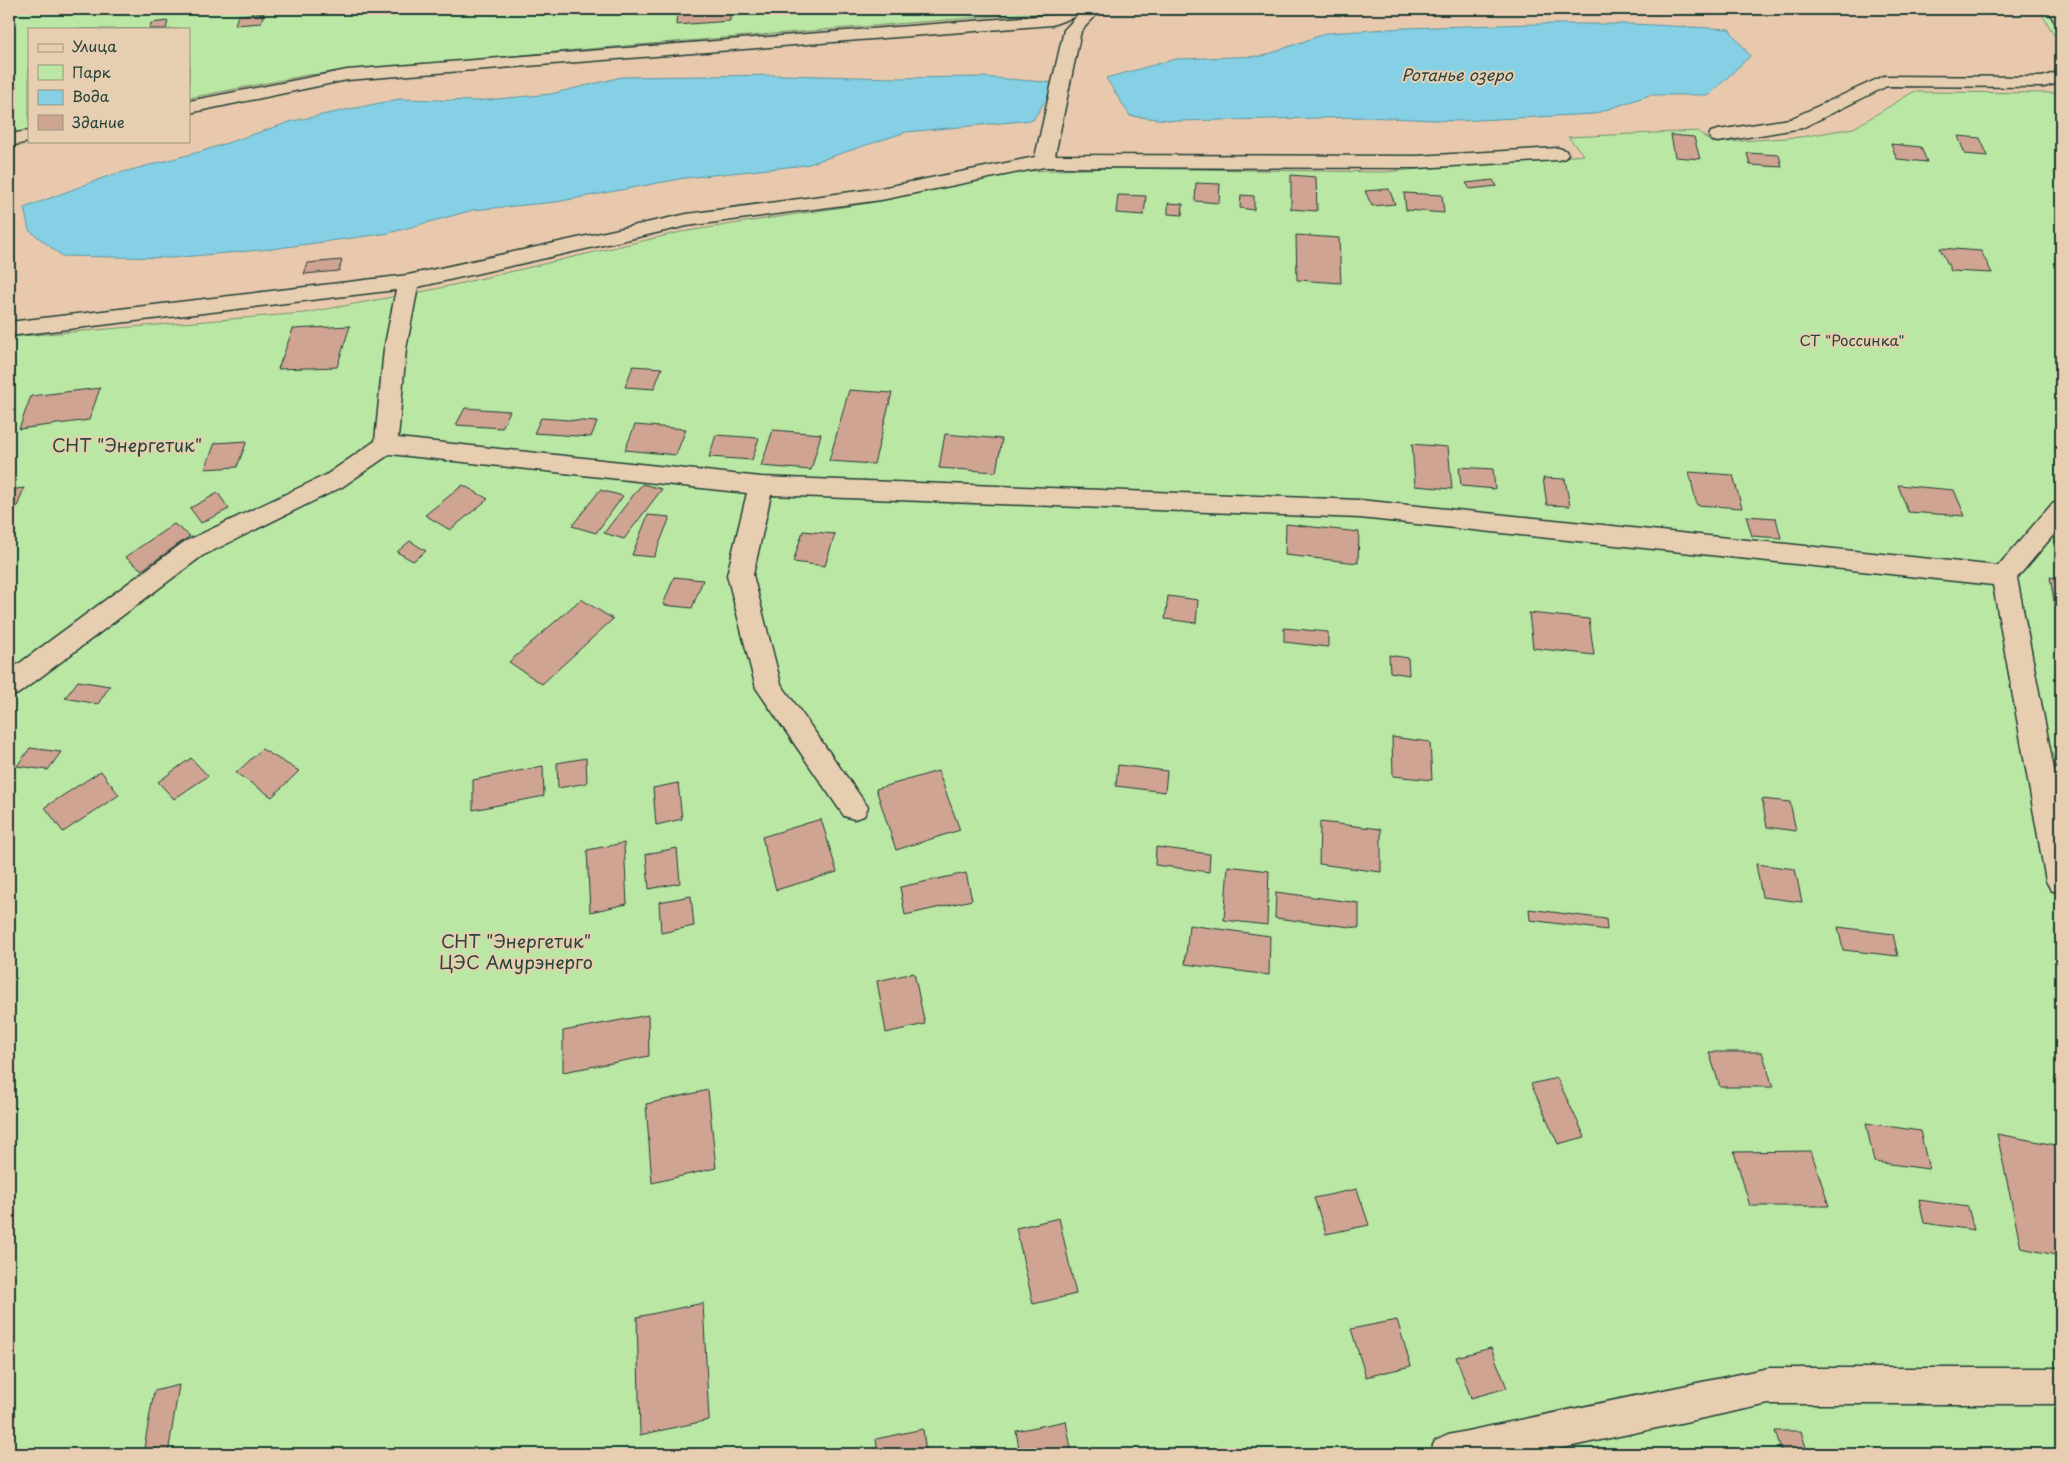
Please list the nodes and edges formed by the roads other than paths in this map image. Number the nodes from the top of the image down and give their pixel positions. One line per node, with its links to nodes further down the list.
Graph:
1 (1078, 9): 6 (street)
2 (1093, 9): 11 (street)
3 (2055, 9): 4 (street)
4 (2061, 18)
5 (2061, 76): 7 (street)
6 (190, 108)
7 (1718, 136)
8 (28, 137): 9 (street)
9 (9, 140)
10 (1558, 154): 11 (street)
11 (1044, 161): 12 (street)
12 (408, 282): 13 (street); 14 (street)
13 (9, 329)
14 (386, 444): 15 (street); 18 (street)
15 (761, 486): 17 (street); 19 (street)
16 (2061, 510): 17 (street)
17 (2004, 576): 20 (street)
18 (9, 686)
19 (854, 807)
20 (2061, 881)
21 (2061, 1386): 22 (street)
22 (1448, 1454)

